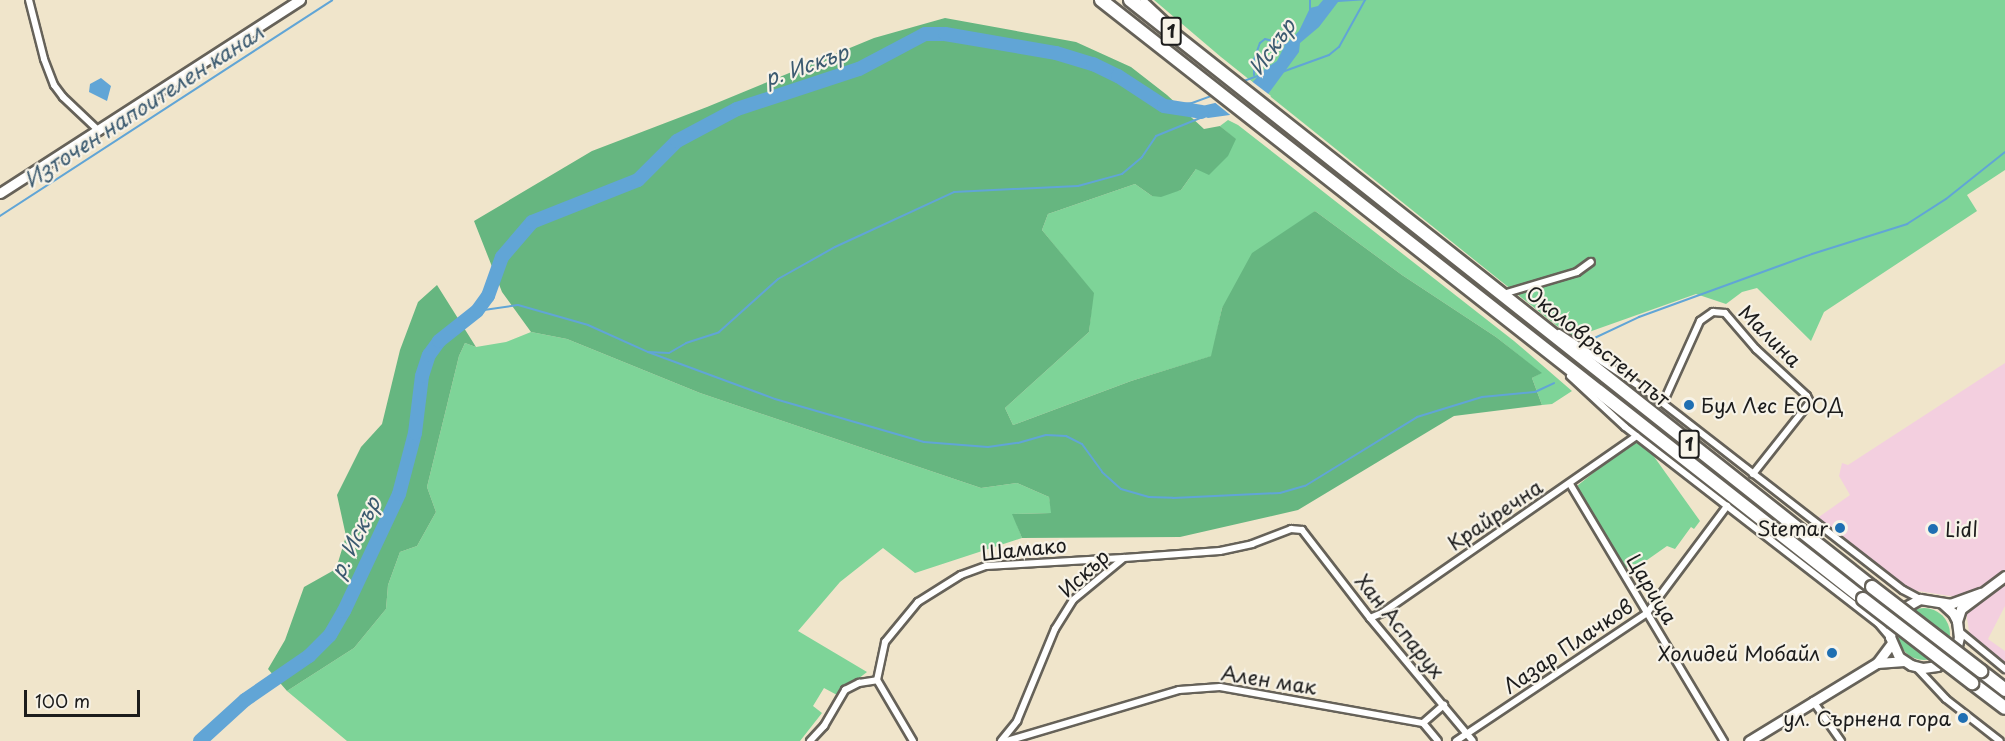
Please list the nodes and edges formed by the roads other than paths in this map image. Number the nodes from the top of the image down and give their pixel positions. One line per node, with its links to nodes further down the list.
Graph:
1 (29, 0): 9 (street)
2 (300, 0): 9 (main road)
3 (1095, 0): 7 (street)
4 (1101, 0): 7 (highway, Околовръстен път / 1)
5 (1130, 0): 8 (highway, Околовръстен път / 1)
6 (1143, 0): 8 (street)
7 (1158, 46): 13 (highway, Околовръстен път / 1)
8 (1211, 63): 12 (highway, Околовръстен път / 1)
9 (99, 131): 10 (main road)
10 (0, 193)
11 (1591, 262): 12 (street)
12 (1505, 296): 14 (street, Околовръстен път); 35 (highway, Околовръстен път / 1, bridge)
13 (1524, 332): 15 (street, Околовръстен път); 38 (highway, Околовръстен път / 1, bridge)
14 (1663, 404): 16 (street, Околовръстен път); 16 (street, Малина)
15 (1637, 436): 17 (street, Крайречна); 18 (street, Околовръстен път)
16 (1753, 474): 23 (street, Околовръстен път)
17 (1570, 484): 25 (street, Царица); 26 (street, Крайречна)
18 (1727, 506): 25 (street, Лазар Плачков); 29 (street, Околовръстен път)
19 (1302, 530): 20 (street, Искър); 26 (street, Хан Аспарух)
20 (1124, 558): 34 (street, Шамако); 43 (street, Искър)
21 (2005, 576): 22 (main road)
22 (1981, 592): 24 (main road); 27 (main road)
23 (1920, 599): 24 (main road); 29 (main road)
24 (1942, 603): 27 (main road)
25 (1647, 613): 40 (street, Лазар Плачков); 48 (street, Царица)
26 (1370, 618): 37 (street, Хан Аспарух)
27 (1958, 621): 28 (main road)
28 (1959, 631): 32 (main road); 33 (street)
29 (1891, 640): 30 (main road); 31 (main road)
30 (1904, 661): 31 (main road); 32 (main road)
31 (1877, 663): 36 (main road)
32 (1916, 667): 51 (street)
33 (2005, 669)
34 (877, 680): 41 (street); 42 (street)
35 (2005, 690)
36 (1812, 701): 49 (main road); 50 (street)
37 (1444, 705): 39 (street); 40 (street, Хан Аспарух)
38 (2005, 708)
39 (1423, 723): 44 (street, Ален мак); 45 (street)
40 (1467, 734): 46 (street, Лазар Плачков); 47 (street, Хан Аспарух)
41 (810, 741)
42 (913, 741)
43 (1001, 741)
44 (1007, 741)
45 (1438, 741)
46 (1456, 741)
47 (1473, 741)
48 (1724, 741)
49 (1749, 741)
50 (1841, 741)
51 (2000, 741)

